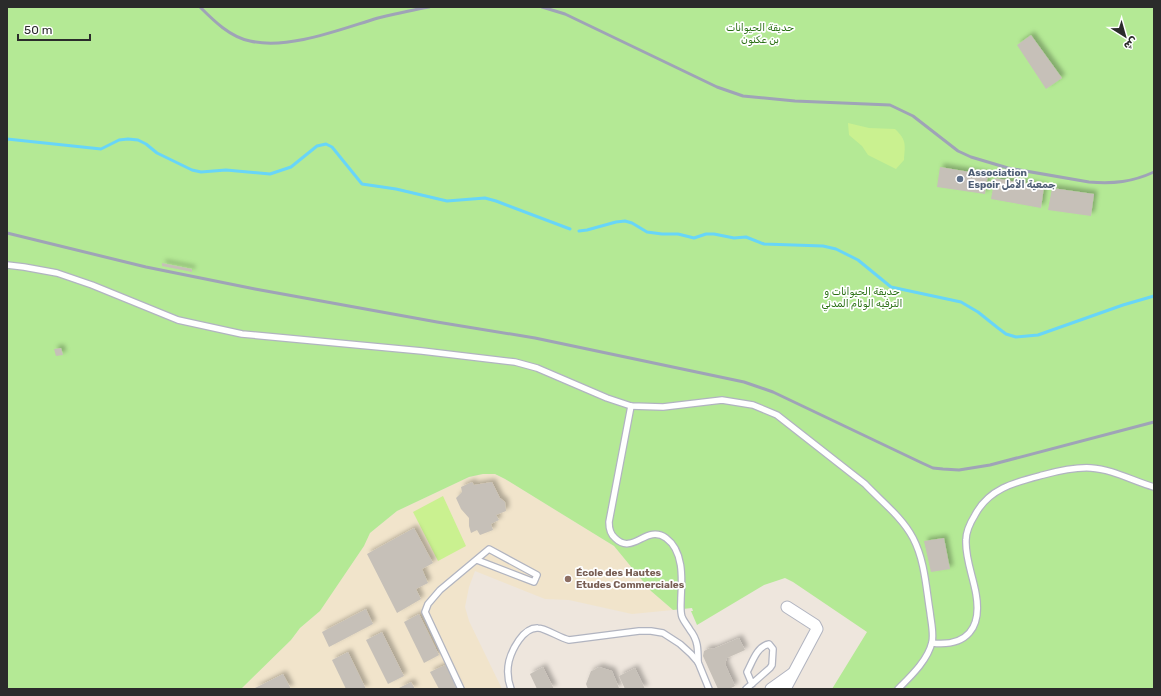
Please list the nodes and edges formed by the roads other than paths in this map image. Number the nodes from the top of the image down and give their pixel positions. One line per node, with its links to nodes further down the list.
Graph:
1 (7, 265): 2 (lane)
2 (631, 406): 6 (lane); 7 (lane)
3 (1154, 487): 6 (lane)
4 (477, 560): 4 (lane); 10 (lane)
5 (787, 607): 8 (street)
6 (932, 643): 16 (lane)
7 (698, 662): 11 (lane); 12 (lane)
8 (793, 673): 14 (street); 15 (street)
9 (752, 684): 9 (lane); 13 (lane)
10 (461, 689)
11 (511, 689)
12 (710, 689)
13 (746, 689)
14 (771, 689)
15 (786, 689)
16 (898, 689)

